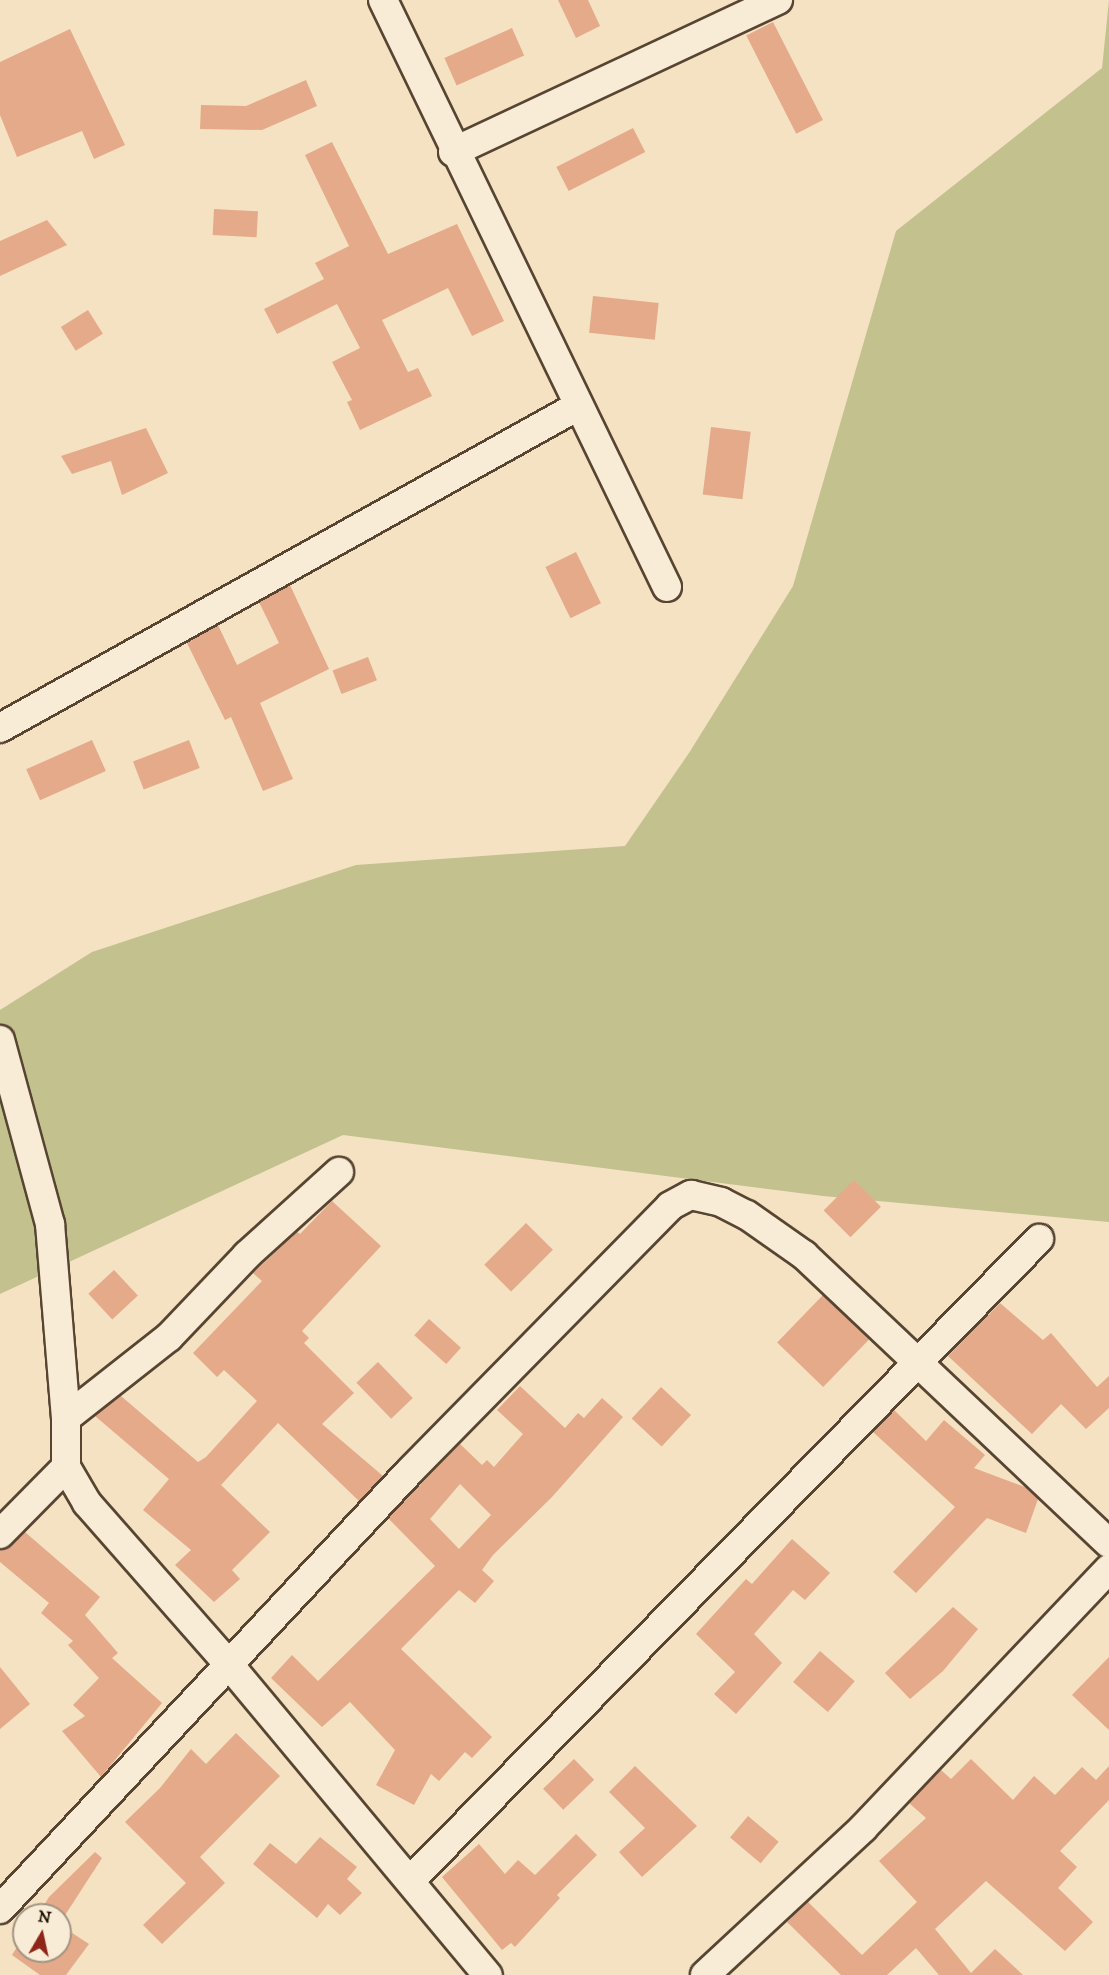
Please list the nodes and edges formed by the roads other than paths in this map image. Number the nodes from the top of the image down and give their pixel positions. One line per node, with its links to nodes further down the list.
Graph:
1 (383, 0): 3 (street)
2 (778, 0): 3 (street)
3 (453, 152): 4 (street)
4 (578, 406): 5 (street); 6 (street)
5 (667, 587)
6 (0, 728)
7 (0, 1040): 11 (street)
8 (339, 1172): 11 (street)
9 (1039, 1239): 10 (street)
10 (917, 1365): 14 (street); 16 (street); 17 (street)
11 (66, 1418): 12 (street)
12 (66, 1467): 13 (street); 16 (street)
13 (0, 1534)
14 (1109, 1543)
15 (1109, 1569): 20 (street)
16 (231, 1667): 17 (street); 18 (street)
17 (410, 1881): 19 (street)
18 (0, 1909)
19 (488, 1975)
20 (705, 1975)

